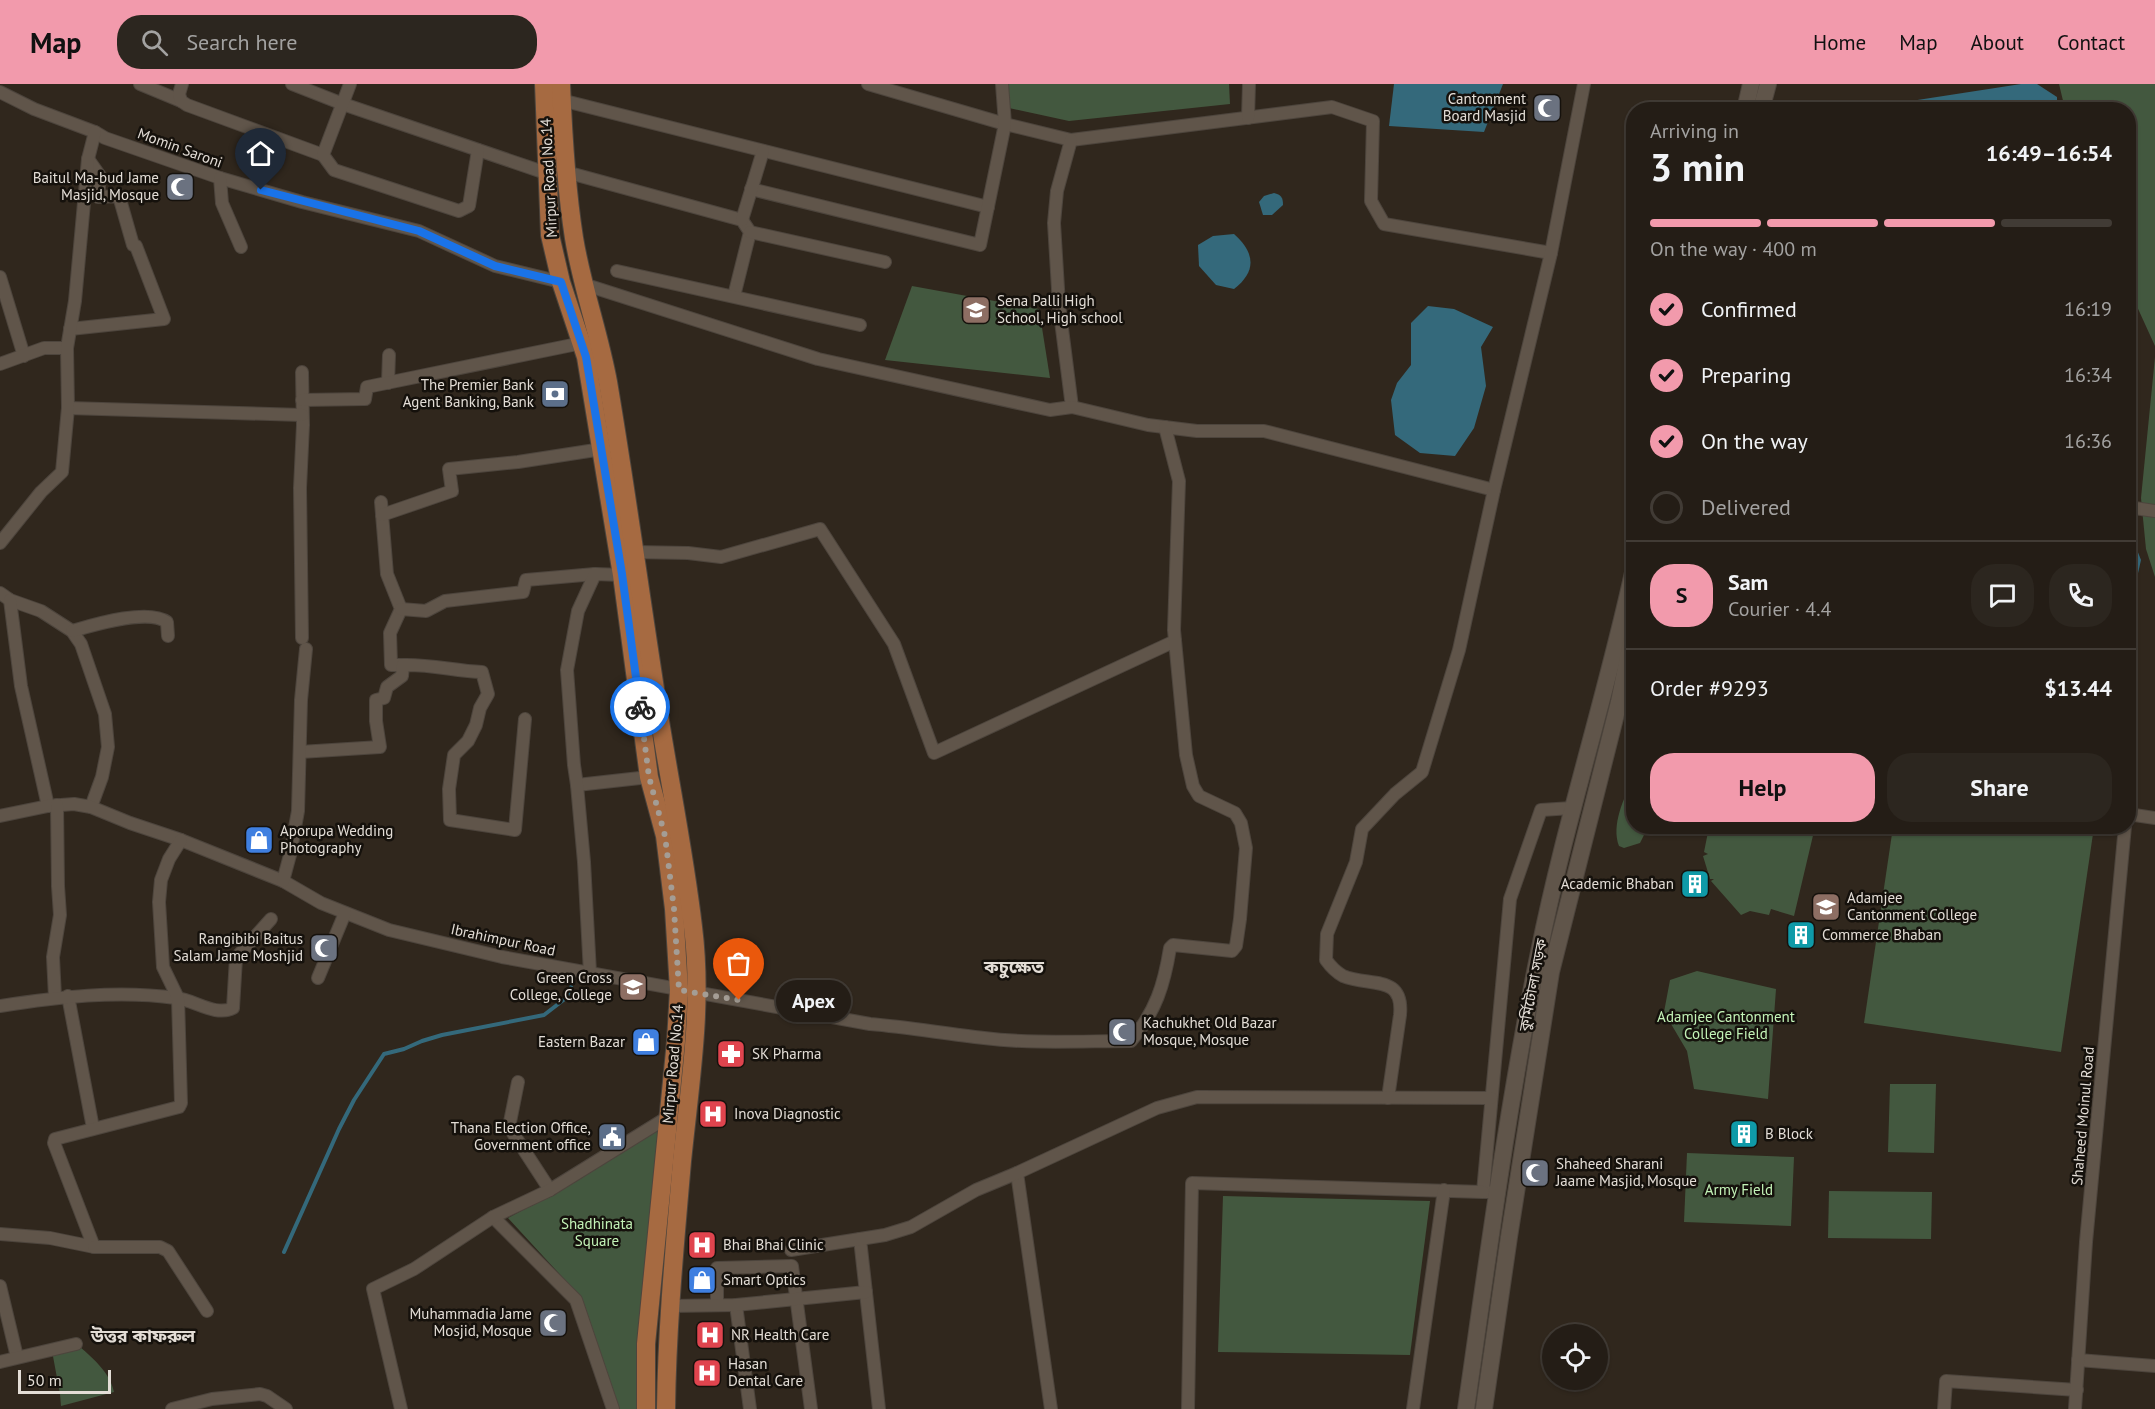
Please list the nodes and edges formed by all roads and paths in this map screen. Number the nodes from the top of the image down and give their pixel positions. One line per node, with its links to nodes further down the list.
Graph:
1 (140, 84): 14 (street)
2 (182, 84): 14 (street)
3 (292, 84): 17 (street)
4 (350, 84): 17 (street)
5 (544, 84): 27 (main road, Mirpur Road No.14)
6 (868, 84): 19 (street)
7 (1002, 84): 19 (street)
8 (1249, 84): 18 (street)
9 (1584, 84): 34 (street)
10 (1751, 84): 15 (main road)
11 (1768, 84): 16 (main road)
12 (0, 92): 20 (street, Momin Saroni)
13 (561, 92): 23 (street); 26 (main road, Mirpur Road No.14)
14 (181, 101): 24 (street)
15 (1747, 102)
16 (1763, 102)
17 (343, 104): 22 (street); 24 (street)
18 (1248, 118): 21 (street); 34 (street)
19 (1005, 124): 21 (street); 30 (street)
20 (95, 132): 25 (street); 28 (street, Momin Saroni)
21 (1071, 140): 51 (street)
22 (478, 150): 24 (street); 27 (street)
23 (763, 151): 29 (street); 30 (street)
24 (323, 155)
25 (88, 159): 42 (street); 42 (street)
26 (566, 172): 31 (street); 39 (main road, Mirpur Road No.14)
27 (546, 173): 38 (main road, Mirpur Road No.14)
28 (219, 178): 33 (street); 38 (street, Momin Saroni)
29 (752, 189): 30 (street); 31 (street)
30 (988, 207)
31 (742, 220): 32 (street)
32 (750, 232): 35 (street); 40 (street)
33 (241, 248)
34 (1551, 253): 56 (street)
35 (885, 262)
36 (617, 270): 40 (street)
37 (0, 277): 46 (street)
38 (561, 282): 43 (main road, Mirpur Road No.14)
39 (584, 284): 51 (street); 62 (main road, Mirpur Road No.14)
40 (734, 296): 41 (street)
41 (860, 325)
42 (70, 329): 44 (street)
43 (582, 344): 49 (street); 55 (main road, Mirpur Road No.14)
44 (67, 348): 46 (street); 52 (street)
45 (389, 355): 49 (street)
46 (24, 356): 47 (street)
47 (0, 364)
48 (302, 372): 50 (street)
49 (388, 383): 50 (street)
50 (302, 400): 53 (street)
51 (1072, 407): 54 (street)
52 (68, 408): 53 (street); 61 (street)
53 (302, 415): 74 (street)
54 (1165, 427): 56 (street); 69 (street)
55 (602, 449): 60 (street); 64 (main road, Mirpur Road No.14)
56 (1494, 490): 96 (street)
57 (381, 502): 60 (street)
58 (2136, 508): 59 (street)
59 (2155, 511)
60 (382, 515): 66 (street)
61 (0, 543)
62 (634, 552): 69 (street); 91 (main road, Mirpur Road No.14)
63 (595, 574): 64 (street); 66 (street); 76 (street)
64 (622, 574): 75 (main road, Mirpur Road No.14)
65 (5, 597): 67 (street); 77 (street)
66 (401, 609): 72 (street)
67 (72, 631): 68 (street); 78 (street)
68 (168, 636)
69 (1175, 641): 91 (street, Ibrahimpur Road)
70 (1626, 644): 79 (main road, কুর্মিটোলা সড়ক)
71 (1626, 657): 135 (main road, কুর্মিটোলা সড়ক)
72 (403, 665): 73 (street); 74 (street)
73 (525, 719)
74 (300, 752): 85 (street)
75 (649, 777): 76 (street); 90 (main road, Mirpur Road No.14)
76 (577, 784): 88 (street)
77 (52, 805): 78 (street, Ibrahimpur Road); 81 (street, Ibrahimpur Road); 92 (street)
78 (91, 807): 84 (street, Ibrahimpur Road)
79 (1572, 808): 97 (street); 103 (main road, কুর্মিটোলা সড়ক)
80 (2136, 815): 82 (street)
81 (0, 816)
82 (2155, 818)
83 (2124, 834): 118 (street, Shaheed Moinul Road)
84 (181, 840): 85 (street, Ibrahimpur Road); 93 (street)
85 (283, 881): 86 (street, Ibrahimpur Road)
86 (345, 913): 88 (street, Ibrahimpur Road); 89 (street)
87 (272, 918): 93 (street)
88 (590, 973): 90 (street, Ibrahimpur Road)
89 (318, 978)
90 (679, 990): 91 (street, Ibrahimpur Road); 98 (main road, Mirpur Road No.14)
91 (698, 992): 114 (main road, Mirpur Road No.14)
92 (61, 997): 93 (street); 94 (street); 99 (street)
93 (178, 998): 99 (street)
94 (0, 1006)
95 (518, 1082): 101 (street)
96 (1388, 1098): 97 (street); 100 (street)
97 (1491, 1098): 103 (street)
98 (668, 1117): 101 (street); 126 (main road, Mirpur Road No.14)
99 (93, 1128): 107 (street)
100 (1017, 1173): 106 (street); 131 (street)
101 (550, 1190): 104 (street)
102 (1443, 1190): 103 (street); 132 (street); 133 (street)
103 (1490, 1192): 134 (main road, কুর্মিটোলা সড়ক)
104 (493, 1217): 124 (street); 125 (street)
105 (0, 1234): 107 (street)
106 (860, 1239): 108 (street); 110 (street)
107 (94, 1247): 115 (street)
108 (791, 1250)
109 (0, 1286): 117 (street)
110 (866, 1292): 111 (street); 130 (street)
111 (797, 1299): 112 (street); 113 (street); 129 (street)
112 (717, 1305): 113 (street); 114 (street)
113 (736, 1305): 128 (street)
114 (670, 1306): 127 (main road, Mirpur Road No.14)
115 (207, 1311)
116 (76, 1344): 117 (street)
117 (17, 1357): 119 (street)
118 (2078, 1360): 120 (street); 121 (street, Shaheed Moinul Road)
119 (0, 1362)
120 (2155, 1366)
121 (2077, 1390): 136 (street); 137 (street, Shaheed Moinul Road)
122 (172, 1409): 123 (street)
123 (286, 1409)
124 (401, 1409)
125 (614, 1409)
126 (646, 1409)
127 (666, 1409)
128 (750, 1409)
129 (812, 1409)
130 (879, 1409)
131 (1051, 1409)
132 (1188, 1409)
133 (1413, 1409)
134 (1466, 1409)
135 (1484, 1409)
136 (1944, 1409)
137 (2075, 1409)

